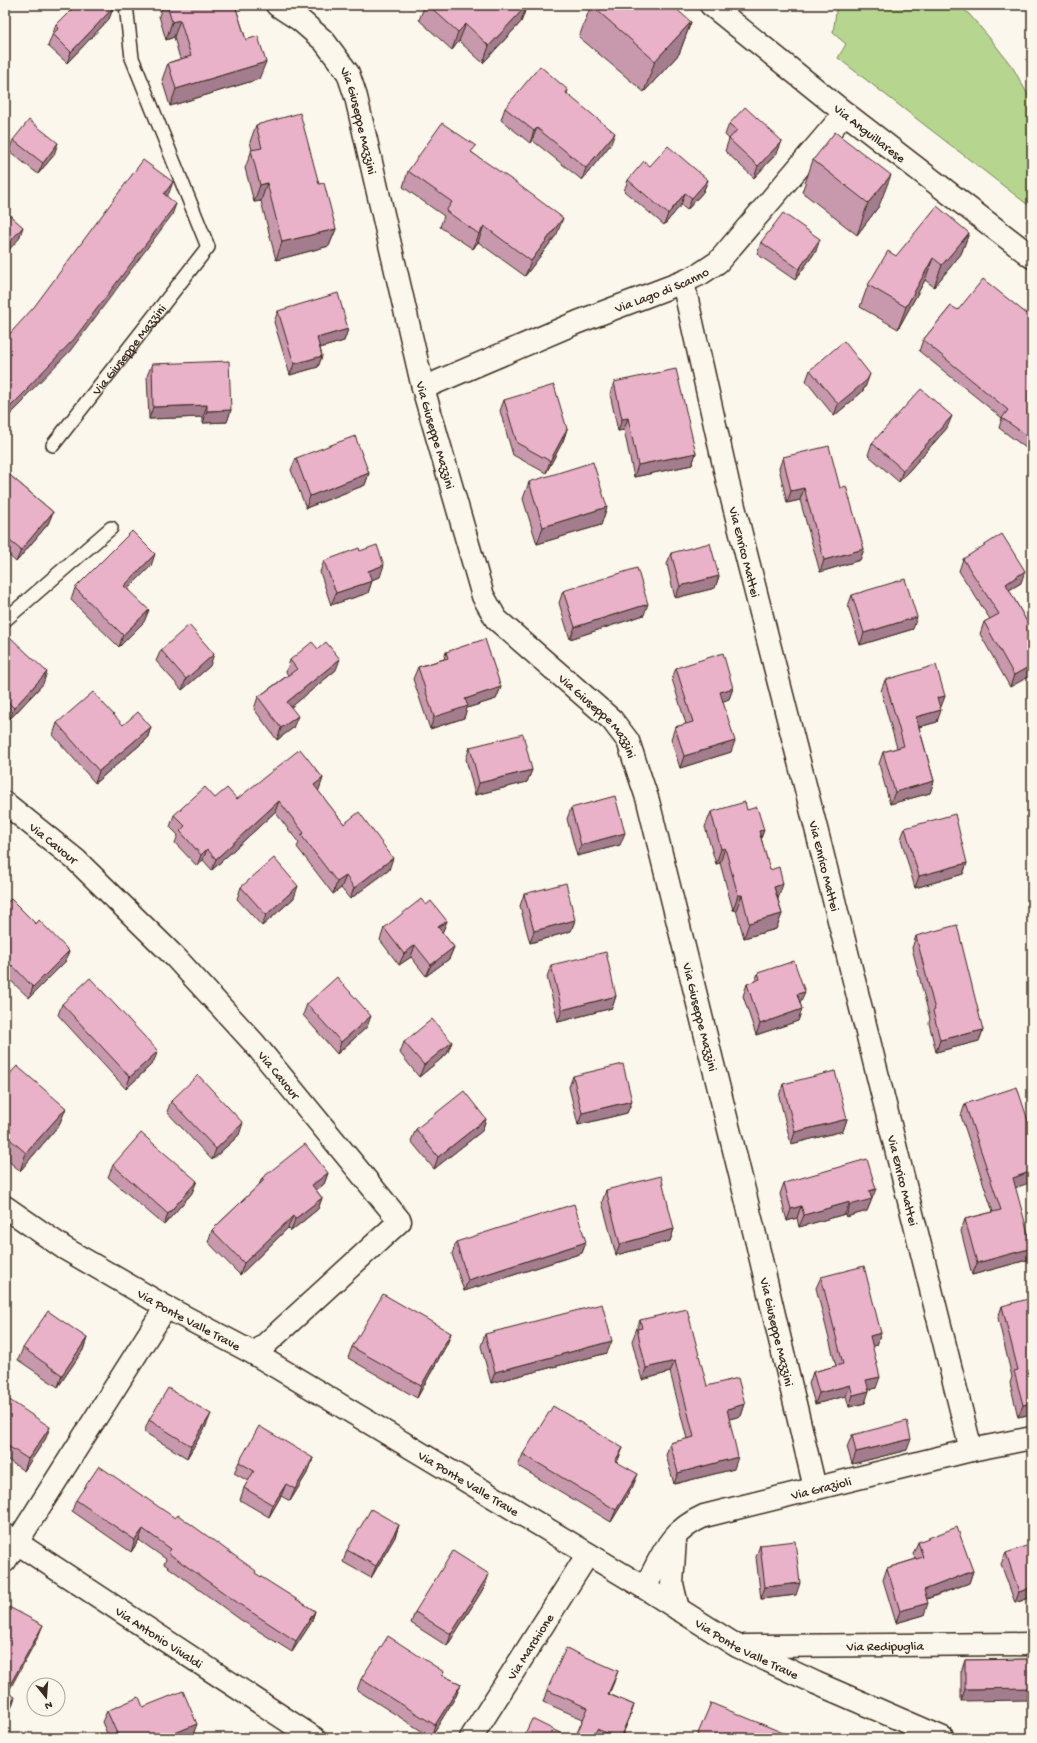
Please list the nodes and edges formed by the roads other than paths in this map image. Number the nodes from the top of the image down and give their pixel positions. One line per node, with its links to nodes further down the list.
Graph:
1 (126, 5): 8 (lane, Via Giuseppe Mazzini)
2 (277, 5): 7 (street, Via Giuseppe Mazzini)
3 (711, 5): 4 (street, Via Anguillarese)
4 (845, 113): 5 (street, Via Anguillarese); 6 (street, Via Lago di Scanno)
5 (1032, 256)
6 (682, 282): 7 (street, Via Lago di Scanno); 16 (street, Via Enrico Mattei)
7 (423, 388): 17 (street, Via Giuseppe Mazzini)
8 (53, 445)
9 (111, 528): 10 (lane)
10 (5, 620)
11 (5, 803): 14 (street, Via Cavour)
12 (5, 1207): 13 (street, Via Ponte Valle Trave)
13 (166, 1306): 14 (street, Via Ponte Valle Trave); 19 (street)
14 (255, 1354): 20 (street, Via Ponte Valle Trave)
15 (1032, 1438): 16 (street, Via Grazioli)
16 (971, 1450): 17 (street, Via Grazioli)
17 (815, 1488): 18 (street, Via Grazioli)
18 (675, 1534): 21 (street, Via Grazioli); 22 (street)
19 (9, 1547): 25 (street, Via Antonio Vivaldi)
20 (588, 1554): 21 (street, Via Ponte Valle Trave); 26 (street, Via Marchione)
21 (644, 1588): 22 (street, Via Ponte Valle Trave)
22 (678, 1609): 24 (street, Via Ponte Valle Trave)
23 (1032, 1644): 24 (street, Via Redipuglia)
24 (737, 1646): 27 (street, Via Ponte Valle Trave)
25 (314, 1738)
26 (471, 1738)
27 (943, 1738)

